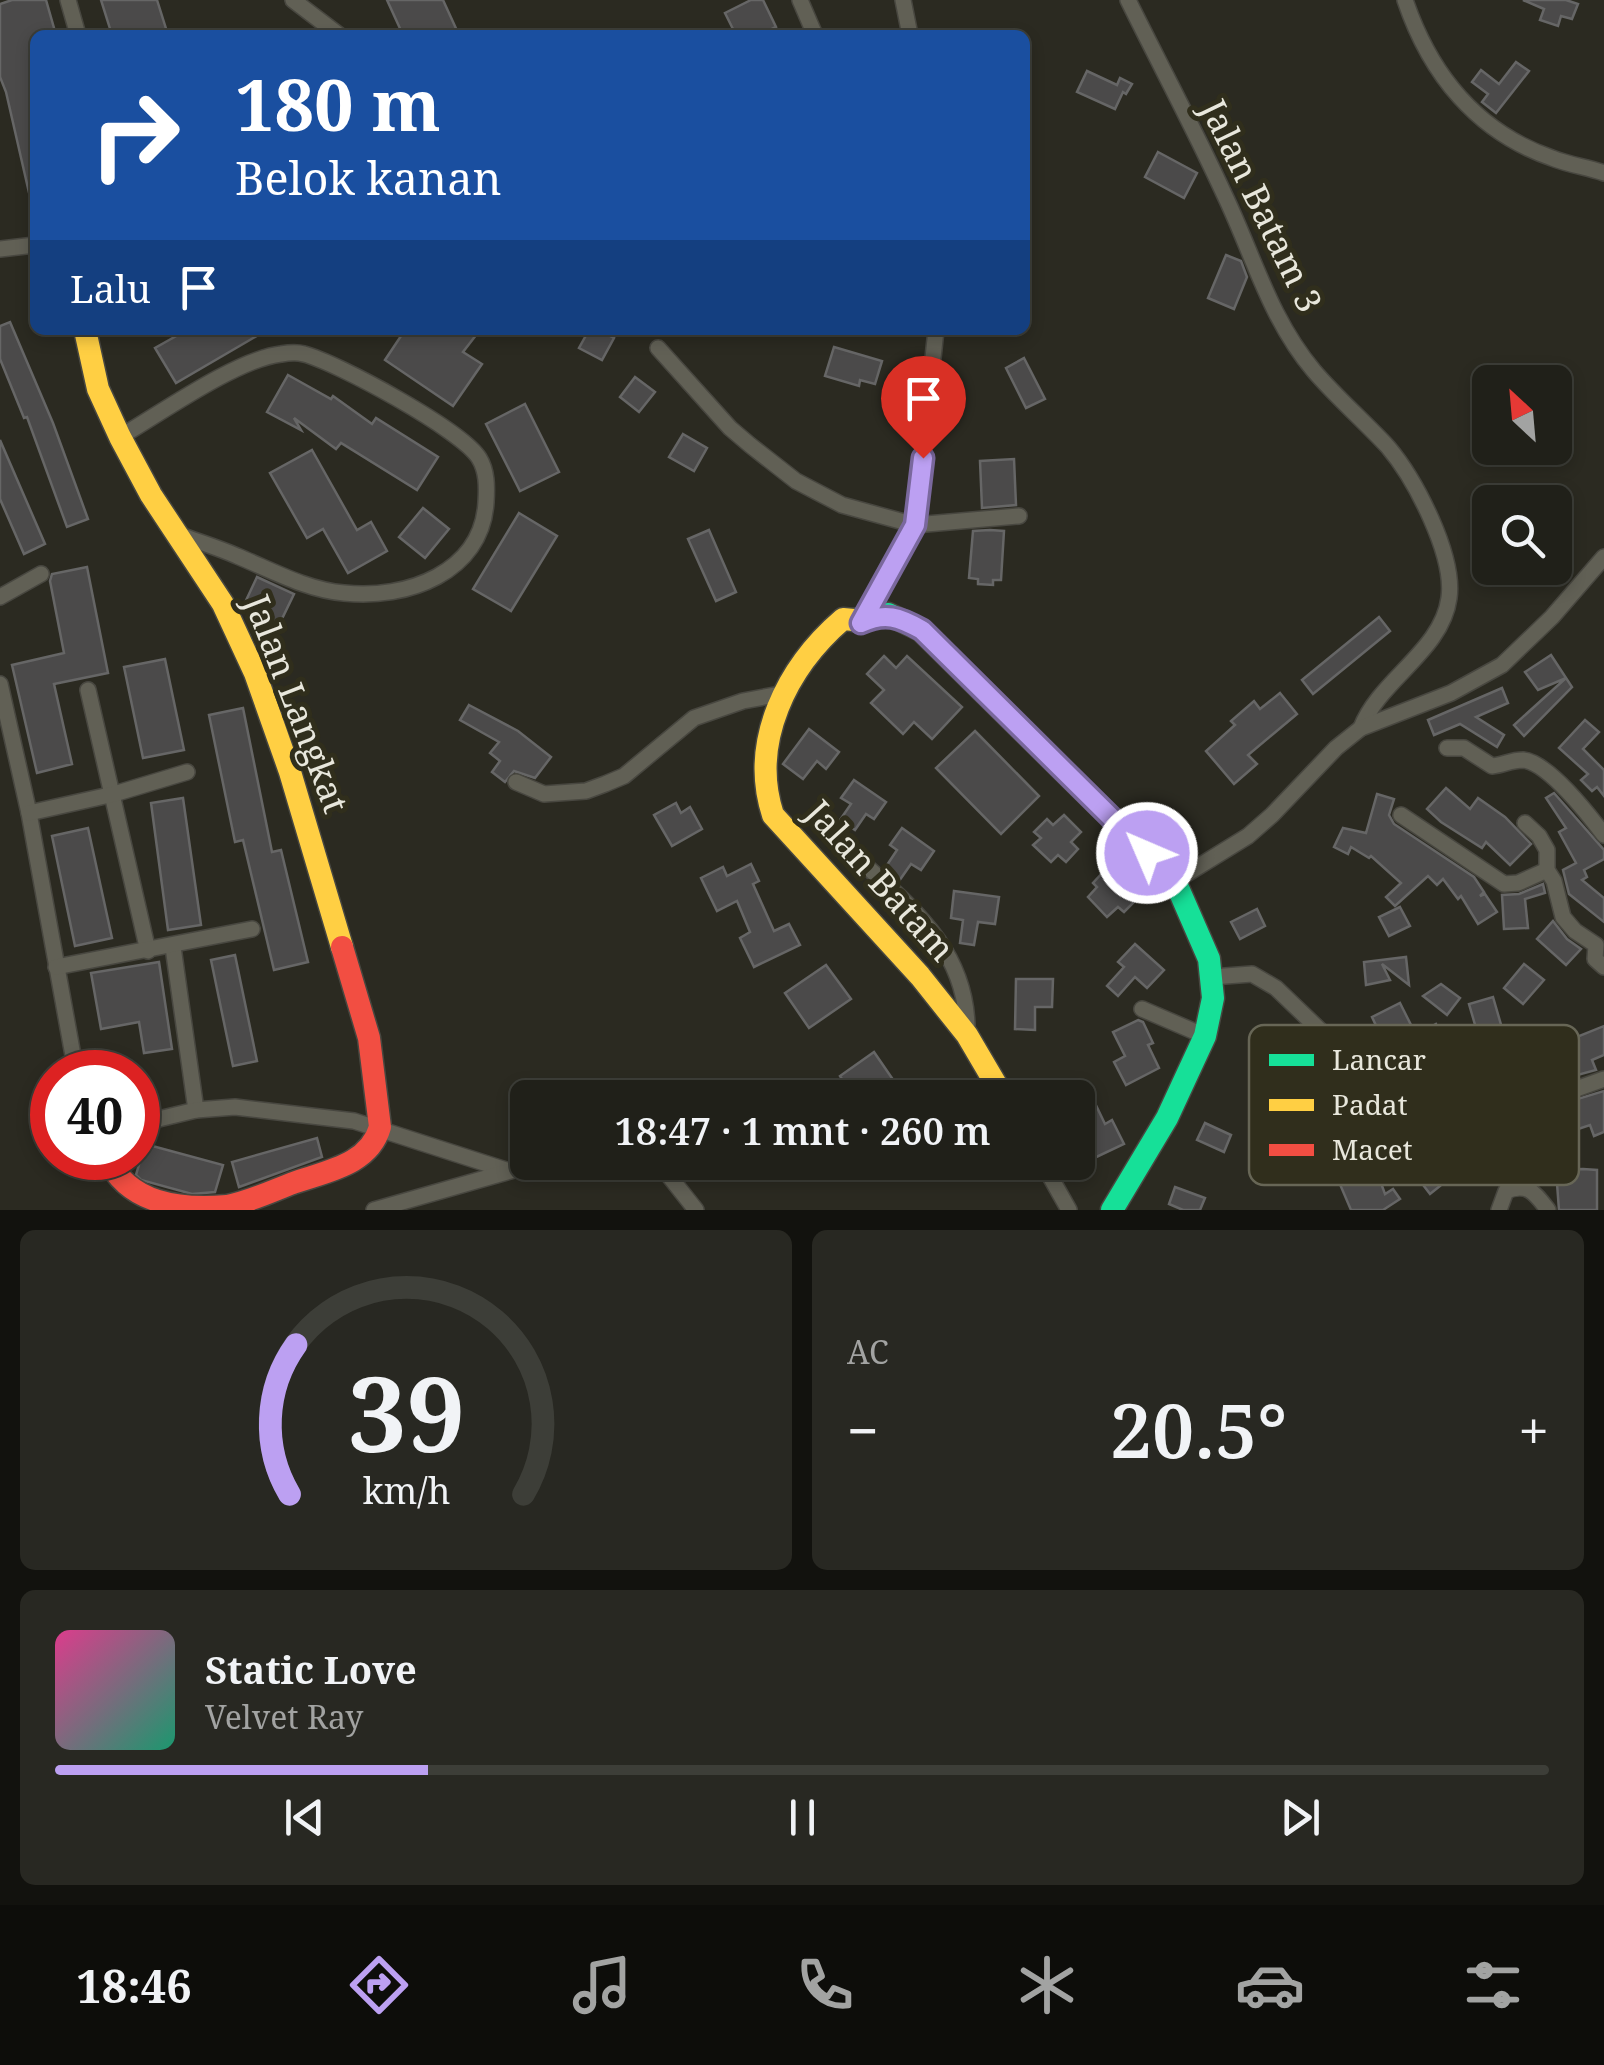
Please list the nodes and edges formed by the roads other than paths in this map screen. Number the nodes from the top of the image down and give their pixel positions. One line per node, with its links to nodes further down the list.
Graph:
1 (68, 0): 7 (street)
2 (293, 0): 8 (street)
3 (800, 0): 9 (street)
4 (902, 0): 10 (street)
5 (1128, 0): 28 (street, Jalan Batam 3)
6 (1405, 0): 11 (street)
7 (77, 30)
8 (332, 30)
9 (814, 30)
10 (909, 30)
11 (1604, 173)
12 (30, 246): 13 (street)
13 (0, 249)
14 (85, 335): 17 (street, Jalan Langkat)
15 (935, 335): 19 (street)
16 (658, 348): 19 (street)
17 (120, 437): 20 (street, Jalan Langkat); 20 (street)
18 (1019, 516): 19 (street)
19 (915, 525): 24 (street)
20 (180, 535): 56 (street, Jalan Langkat)
21 (1604, 557): 28 (street)
22 (42, 574): 23 (street)
23 (0, 597)
24 (861, 623): 27 (street, Jalan Batam); 39 (street, Jalan Batam)
25 (0, 684): 33 (street)
26 (88, 690): 32 (street)
27 (786, 693): 31 (street); 48 (street, Jalan Batam)
28 (1361, 728): 39 (street)
29 (1447, 748): 37 (street)
30 (187, 772): 32 (street)
31 (516, 782)
32 (114, 794): 33 (street); 42 (street)
33 (29, 813): 44 (street)
34 (1401, 815): 38 (street)
35 (1525, 823): 38 (street)
36 (827, 830): 48 (street)
37 (1604, 835)
38 (1547, 870): 43 (street)
39 (1175, 881): 45 (street, Jalan Batam)
40 (252, 930): 41 (street)
41 (173, 947): 42 (street); 54 (street)
42 (148, 951): 44 (street)
43 (1604, 967)
44 (56, 968): 50 (street)
45 (1212, 977): 47 (street); 49 (street, Jalan Batam)
46 (1142, 1009): 49 (street)
47 (1315, 1025)
48 (968, 1035): 52 (street, Jalan Batam)
49 (1204, 1036): 66 (street, Jalan Batam)
50 (72, 1050)
51 (1604, 1078): 53 (street)
52 (994, 1080)
53 (1579, 1088)
54 (196, 1110): 55 (street); 56 (street)
55 (160, 1119)
56 (380, 1127): 58 (street); 59 (street)
57 (510, 1169): 58 (street)
58 (506, 1170): 63 (street)
59 (120, 1180)
60 (672, 1180): 64 (street)
61 (1052, 1180): 65 (street)
62 (1528, 1187): 67 (street); 68 (street)
63 (374, 1210)
64 (696, 1210)
65 (1069, 1210)
66 (1112, 1210)
67 (1499, 1210)
68 (1548, 1210)

